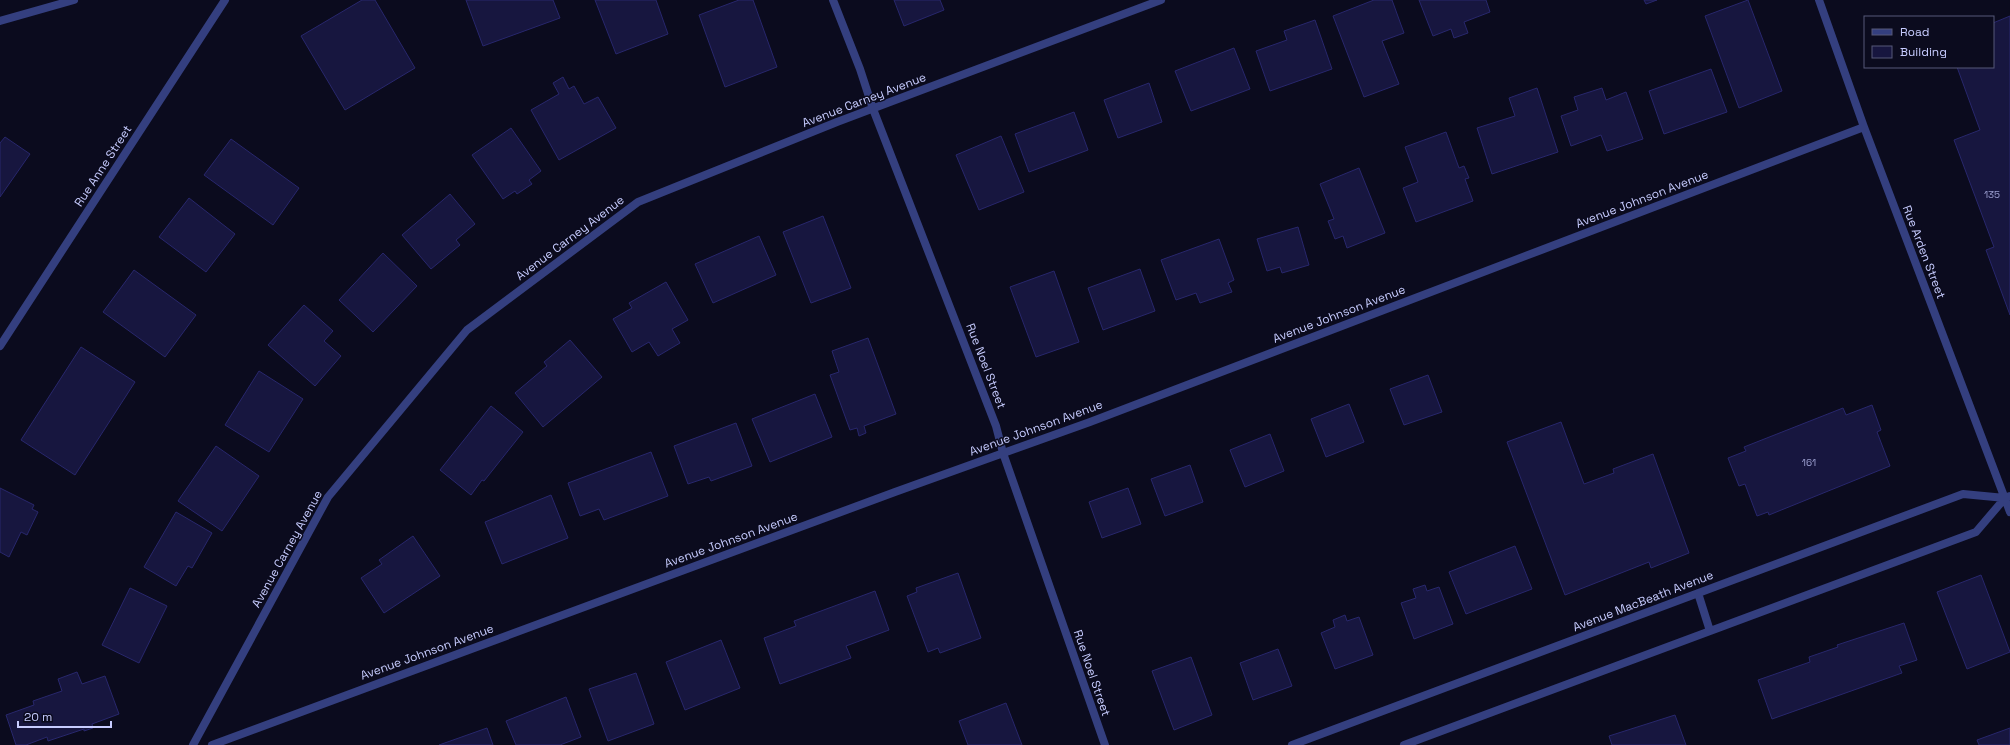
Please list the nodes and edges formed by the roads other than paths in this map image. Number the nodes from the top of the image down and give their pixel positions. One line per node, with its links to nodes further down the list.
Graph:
1 (74, 0): 6 (street)
2 (225, 0): 9 (street, Rue Anne Street)
3 (834, 0): 7 (street, Rue Noel Street)
4 (1161, 0): 7 (street, Avenue Carney Avenue)
5 (1819, 0): 8 (street, Rue Arden Street)
6 (0, 21)
7 (873, 109): 10 (street, Rue Noel Street); 15 (street, Avenue Carney Avenue)
8 (1864, 127): 10 (street, Avenue Johnson Avenue); 11 (street, Rue Arden Street)
9 (0, 346)
10 (1003, 453): 16 (street, Avenue Johnson Avenue); 17 (street, Rue Noel Street)
11 (2007, 497): 12 (street, Rue Arden Street); 13 (street, Avenue MacBeath Avenue); 14 (street)
12 (2010, 512)
13 (1698, 593): 14 (street); 18 (street, Avenue MacBeath Avenue)
14 (1710, 631): 19 (street)
15 (193, 745)
16 (212, 745)
17 (1105, 745)
18 (1292, 745)
19 (1404, 745)

